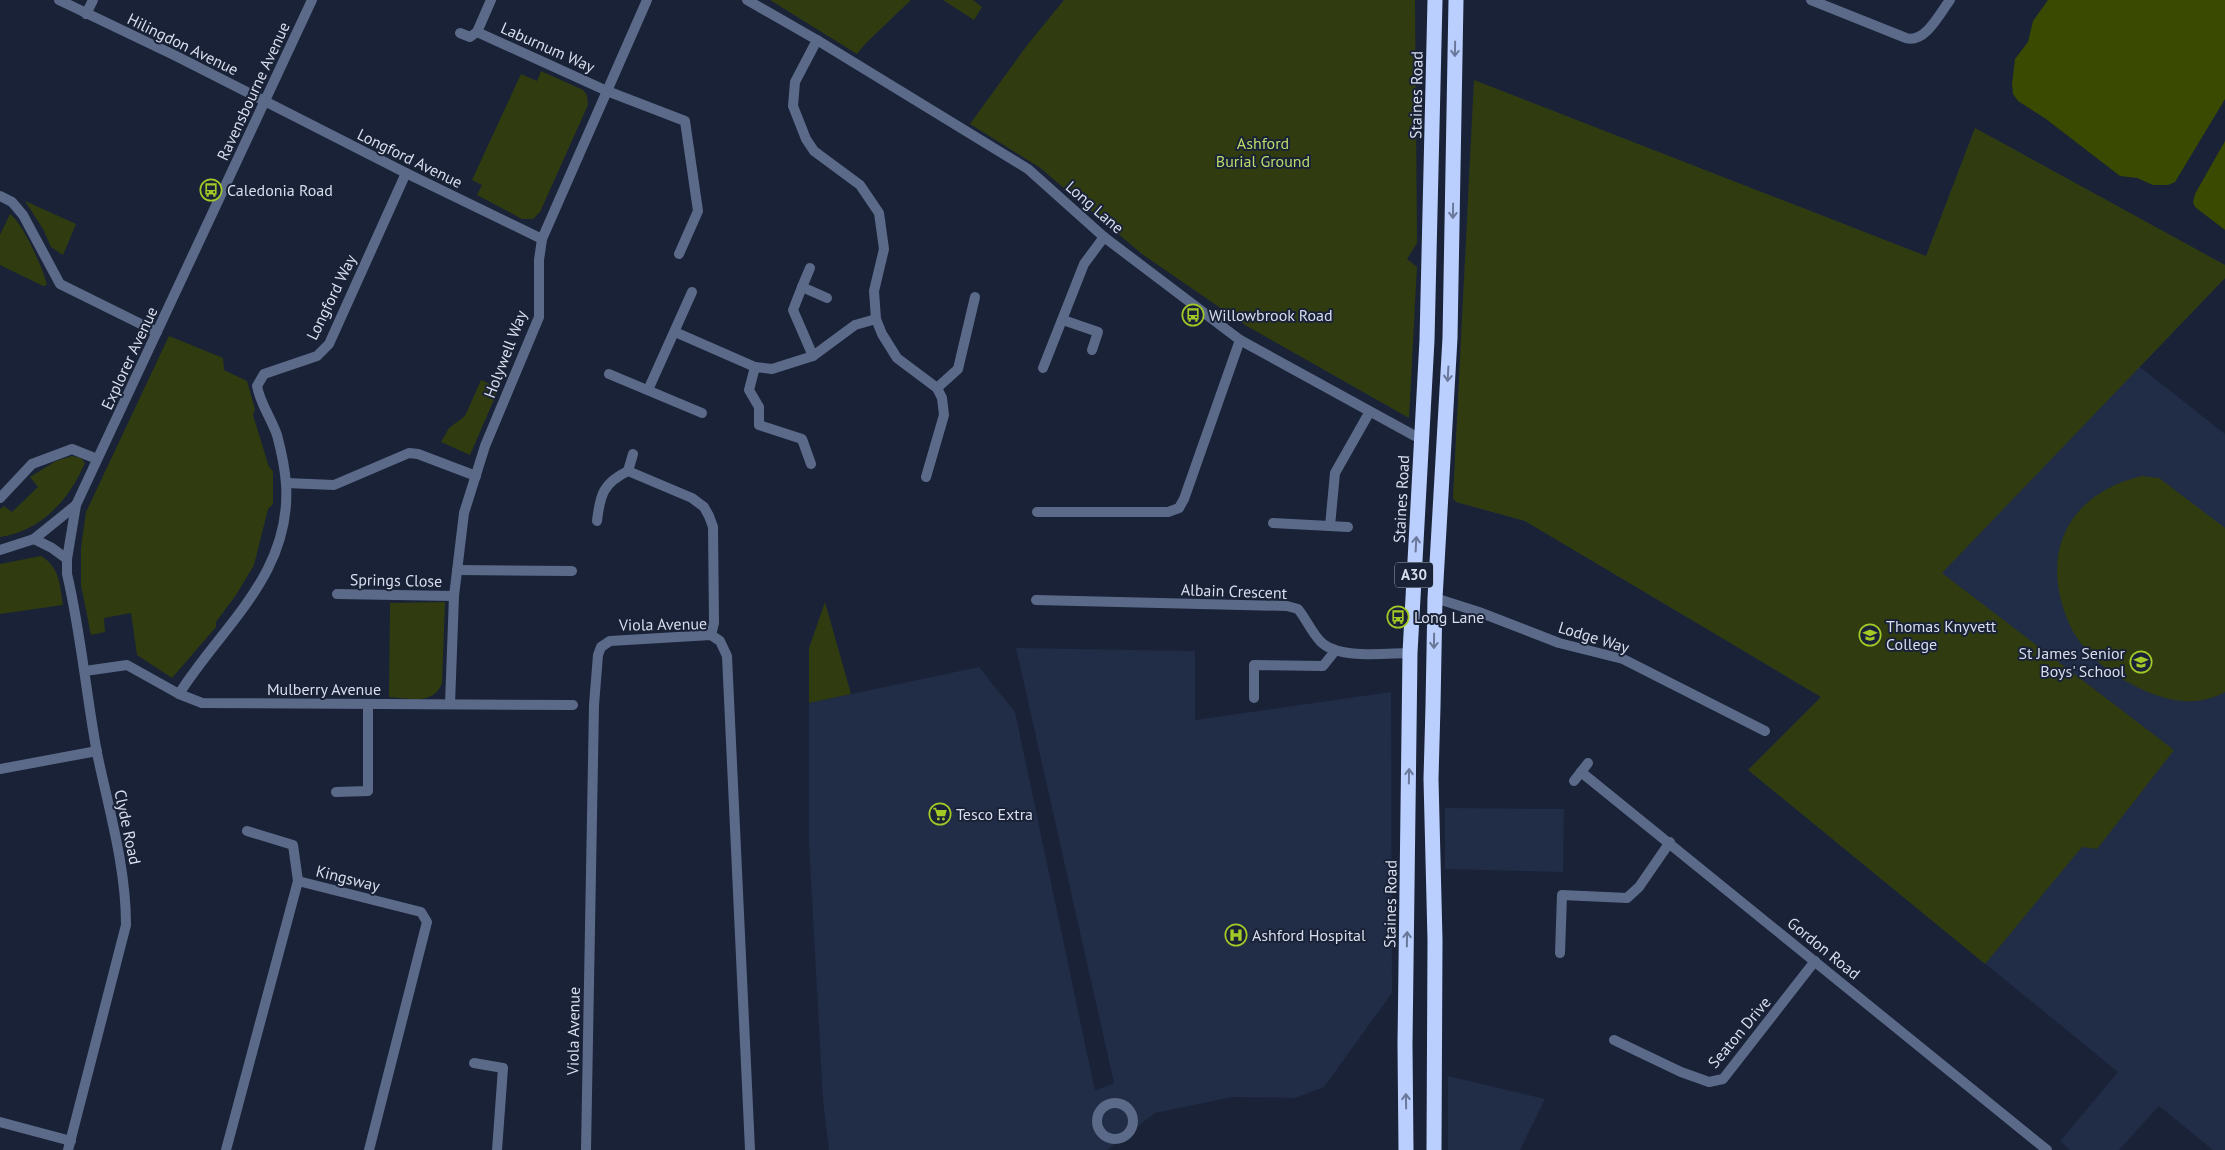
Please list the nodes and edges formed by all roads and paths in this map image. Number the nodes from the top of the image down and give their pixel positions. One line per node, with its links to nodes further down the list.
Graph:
1 (59, 0): 11 (street, Hilingdon Avenue)
2 (93, 0): 11 (street)
3 (312, 0): 16 (street, Ravensbourne Avenue)
4 (491, 0): 12 (street, Laburnum Way)
5 (647, 0): 15 (street, Holywell Way)
6 (747, 0): 14 (street, Long Lane)
7 (1435, 0): 42 (highway, Staines Road / A30)
8 (1456, 0): 64 (highway, A30, one-way to 64)
9 (1810, 0): 10 (street)
10 (1950, 0)
11 (86, 14): 16 (street, Hilingdon Avenue)
12 (477, 32): 13 (street, Laburnum Way); 15 (street, Laburnum Way)
13 (460, 33)
14 (818, 40): 20 (street, Long Lane); 28 (street)
15 (607, 90): 21 (street, Holywell Way); 22 (street, Laburnum Way)
16 (266, 102): 17 (street, Longford Avenue); 19 (street, Ravensbourne Avenue)
17 (406, 174): 21 (street, Longford Avenue); 49 (street, Longford Way)
18 (0, 196): 30 (street)
19 (208, 222): 30 (street, Explorer Avenue)
20 (1104, 236): 29 (street); 32 (street, Long Lane)
21 (542, 239): 47 (street, Holywell Way)
22 (679, 254)
23 (810, 268): 24 (street)
24 (802, 287): 27 (street); 34 (street)
25 (692, 292): 31 (street)
26 (975, 297): 38 (street)
27 (827, 298)
28 (876, 319): 34 (street); 38 (street)
29 (1063, 320): 33 (street); 36 (street)
30 (157, 332): 44 (street, Explorer Avenue)
31 (675, 332): 35 (street); 39 (street)
32 (1240, 340): 41 (street, Long Lane); 52 (street)
33 (1092, 350)
34 (813, 356): 35 (street)
35 (756, 367): 45 (street)
36 (1043, 368)
37 (609, 374): 39 (street)
38 (937, 388): 48 (street)
39 (648, 390): 40 (street)
40 (702, 413)
41 (1369, 413): 42 (street, Long Lane); 55 (street)
42 (1422, 437): 68 (highway, Staines Road / A30, one-way to 42)
43 (633, 454): 46 (street)
44 (97, 459): 50 (street); 51 (street, Explorer Avenue)
45 (811, 464)
46 (628, 471): 53 (street); 66 (street)
47 (476, 476): 49 (street); 60 (street, Holywell Way)
48 (926, 477)
49 (286, 483): 70 (street, Longford Way)
50 (0, 498)
51 (76, 506): 57 (street); 59 (street, Clyde Road)
52 (1037, 512)
53 (597, 521)
54 (1273, 523): 55 (street)
55 (1330, 526): 56 (street)
56 (1348, 527)
57 (34, 540): 58 (street); 59 (street)
58 (0, 550)
59 (67, 559): 69 (street, Clyde Road)
60 (457, 570): 61 (street); 63 (street, Holywell Way)
61 (572, 571)
62 (337, 594): 63 (street, Springs Close)
63 (454, 596): 73 (street, Holywell Way)
64 (1435, 598): 75 (street, Lodge Way); 99 (highway, A30, one-way to 99)
65 (1036, 600): 67 (street, Albain Crescent)
66 (711, 635): 95 (street, Viola Avenue); 96 (street, Viola Avenue)
67 (1336, 651): 68 (street); 71 (street)
68 (1410, 653): 98 (highway, Staines Road / A30, one-way to 68)
69 (85, 671): 70 (street, Mulberry Avenue); 76 (street, Clyde Road)
70 (179, 694): 72 (street, Mulberry Avenue)
71 (1254, 698)
72 (368, 704): 73 (street, Mulberry Avenue); 81 (street)
73 (450, 704): 74 (street, Mulberry Avenue)
74 (573, 705)
75 (1765, 731)
76 (97, 751): 78 (street); 91 (street, Clyde Road)
77 (1588, 763): 79 (street)
78 (0, 769)
79 (1581, 772): 80 (street); 83 (street, Gordon Road)
80 (1574, 780)
81 (336, 792)
82 (247, 831): 84 (street)
83 (1670, 842): 85 (street); 86 (street, Gordon Road)
84 (298, 881): 92 (street, Kingsway); 93 (street, Kingsway)
85 (1560, 953)
86 (1815, 961): 87 (street, Seaton Drive); 100 (street, Gordon Road)
87 (1614, 1040)
88 (474, 1063): 94 (street)
89 (0, 1122): 91 (street)
90 (1118, 1139): 97 (street)
91 (70, 1145)
92 (226, 1150)
93 (369, 1150)
94 (497, 1150)
95 (586, 1150)
96 (750, 1150)
97 (1119, 1150)
98 (1406, 1150)
99 (1434, 1150)
100 (2047, 1150)

